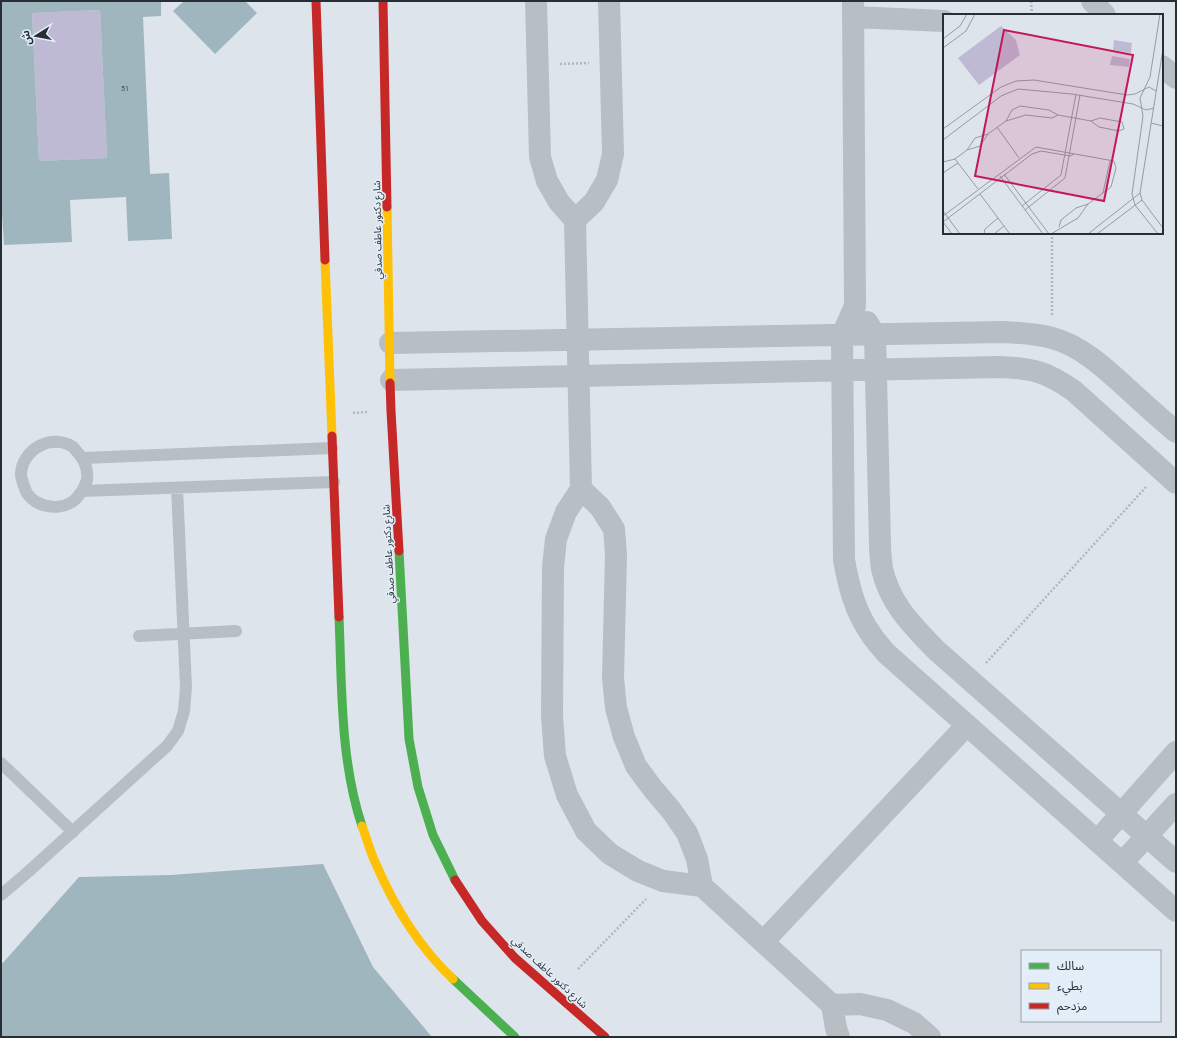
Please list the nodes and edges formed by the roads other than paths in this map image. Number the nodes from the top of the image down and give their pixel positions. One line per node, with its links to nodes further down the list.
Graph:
1 (316, 1): 22 (street)
2 (383, 1): 16 (street, شارع دكتور عاطف صدقي)
3 (536, 1): 11 (street)
4 (609, 1): 11 (street)
5 (1092, 1): 7 (street)
6 (853, 9): 8 (street); 12 (street)
7 (1104, 14)
8 (943, 21)
9 (1163, 67): 10 (street)
10 (1176, 78)
11 (575, 220): 15 (street)
12 (855, 306): 13 (street); 14 (street)
13 (875, 334): 14 (street); 18 (street); 21 (street)
14 (842, 335): 15 (street); 17 (street)
15 (578, 340): 16 (street); 19 (street)
16 (390, 343): 20 (street, شارع دكتور عاطف صدقي)
17 (842, 370): 18 (street); 19 (street); 32 (street)
18 (876, 370): 24 (street); 36 (street)
19 (578, 376): 20 (street); 27 (street)
20 (391, 380): 48 (street, شارع دكتور عاطف صدقي)
21 (1176, 432)
22 (332, 448): 23 (lane); 25 (street)
23 (83, 458): 28 (lane); 28 (lane)
24 (1169, 476)
25 (334, 482): 26 (lane); 47 (street)
26 (177, 488): 28 (lane); 30 (lane)
27 (581, 489): 42 (street); 42 (street)
28 (82, 491)
29 (236, 631): 30 (lane)
30 (184, 634): 31 (lane); 37 (lane)
31 (138, 636)
32 (967, 725): 39 (street); 45 (street)
33 (1176, 752): 36 (street)
34 (1, 763): 37 (lane)
35 (1176, 804): 38 (street)
36 (1121, 813): 38 (street); 39 (street)
37 (73, 832): 43 (lane)
38 (1147, 836): 40 (street); 41 (street)
39 (1097, 841): 41 (street)
40 (1176, 862)
41 (1122, 863): 44 (street)
42 (702, 886): 45 (street)
43 (1, 895)
44 (1176, 911)
45 (763, 942): 46 (street)
46 (832, 1005): 49 (street); 50 (street)
47 (515, 1037)
48 (605, 1037)
49 (839, 1037)
50 (930, 1037)

